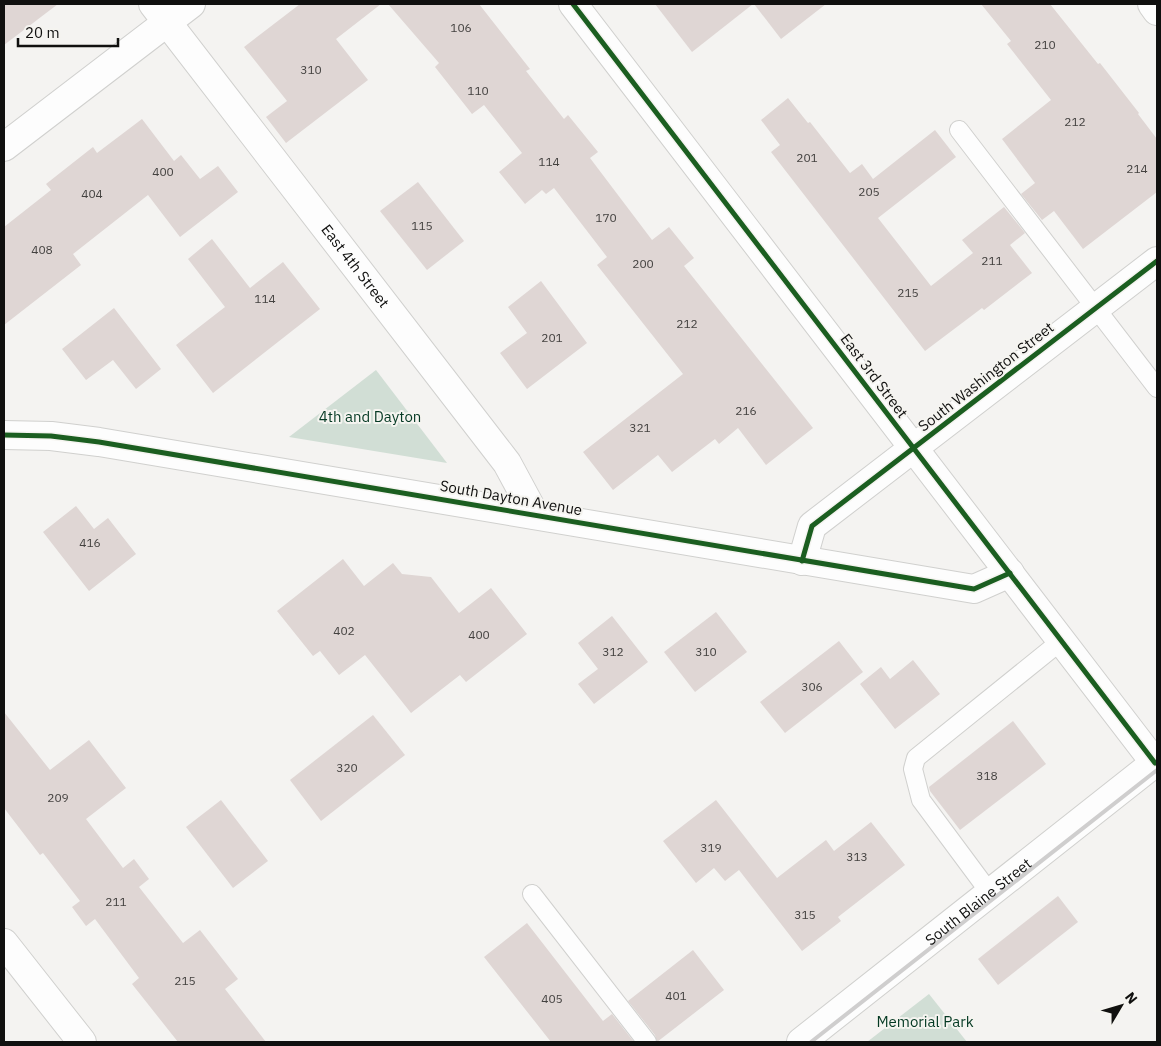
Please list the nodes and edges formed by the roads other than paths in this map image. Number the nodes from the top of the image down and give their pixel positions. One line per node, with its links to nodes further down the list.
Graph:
1 (191, 4): 5 (street)
2 (573, 4): 12 (street, East 3rd Street)
3 (1152, 4): 4 (street)
4 (1157, 11)
5 (160, 13): 7 (street); 13 (street, East 4th Street)
6 (959, 130): 9 (lane)
7 (4, 147)
8 (1157, 261): 9 (street, South Washington Street)
9 (1096, 309): 10 (lane); 12 (street, South Washington Street)
10 (1157, 388)
11 (4, 435): 13 (street, South Dayton Avenue)
12 (914, 448): 14 (street, South Washington Street); 15 (street, East 3rd Street)
13 (535, 515): 14 (street, South Dayton Avenue)
14 (802, 561): 15 (street, South Dayton Avenue)
15 (1010, 573): 16 (street, East 3rd Street)
16 (1061, 641): 17 (street, East 3rd Street); 18 (lane)
17 (1156, 762): 18 (street, South Blaine Street)
18 (990, 893): 23 (street, South Blaine Street)
19 (532, 894): 22 (lane)
20 (4, 943): 21 (street)
21 (82, 1042)
22 (647, 1042)
23 (801, 1042)

